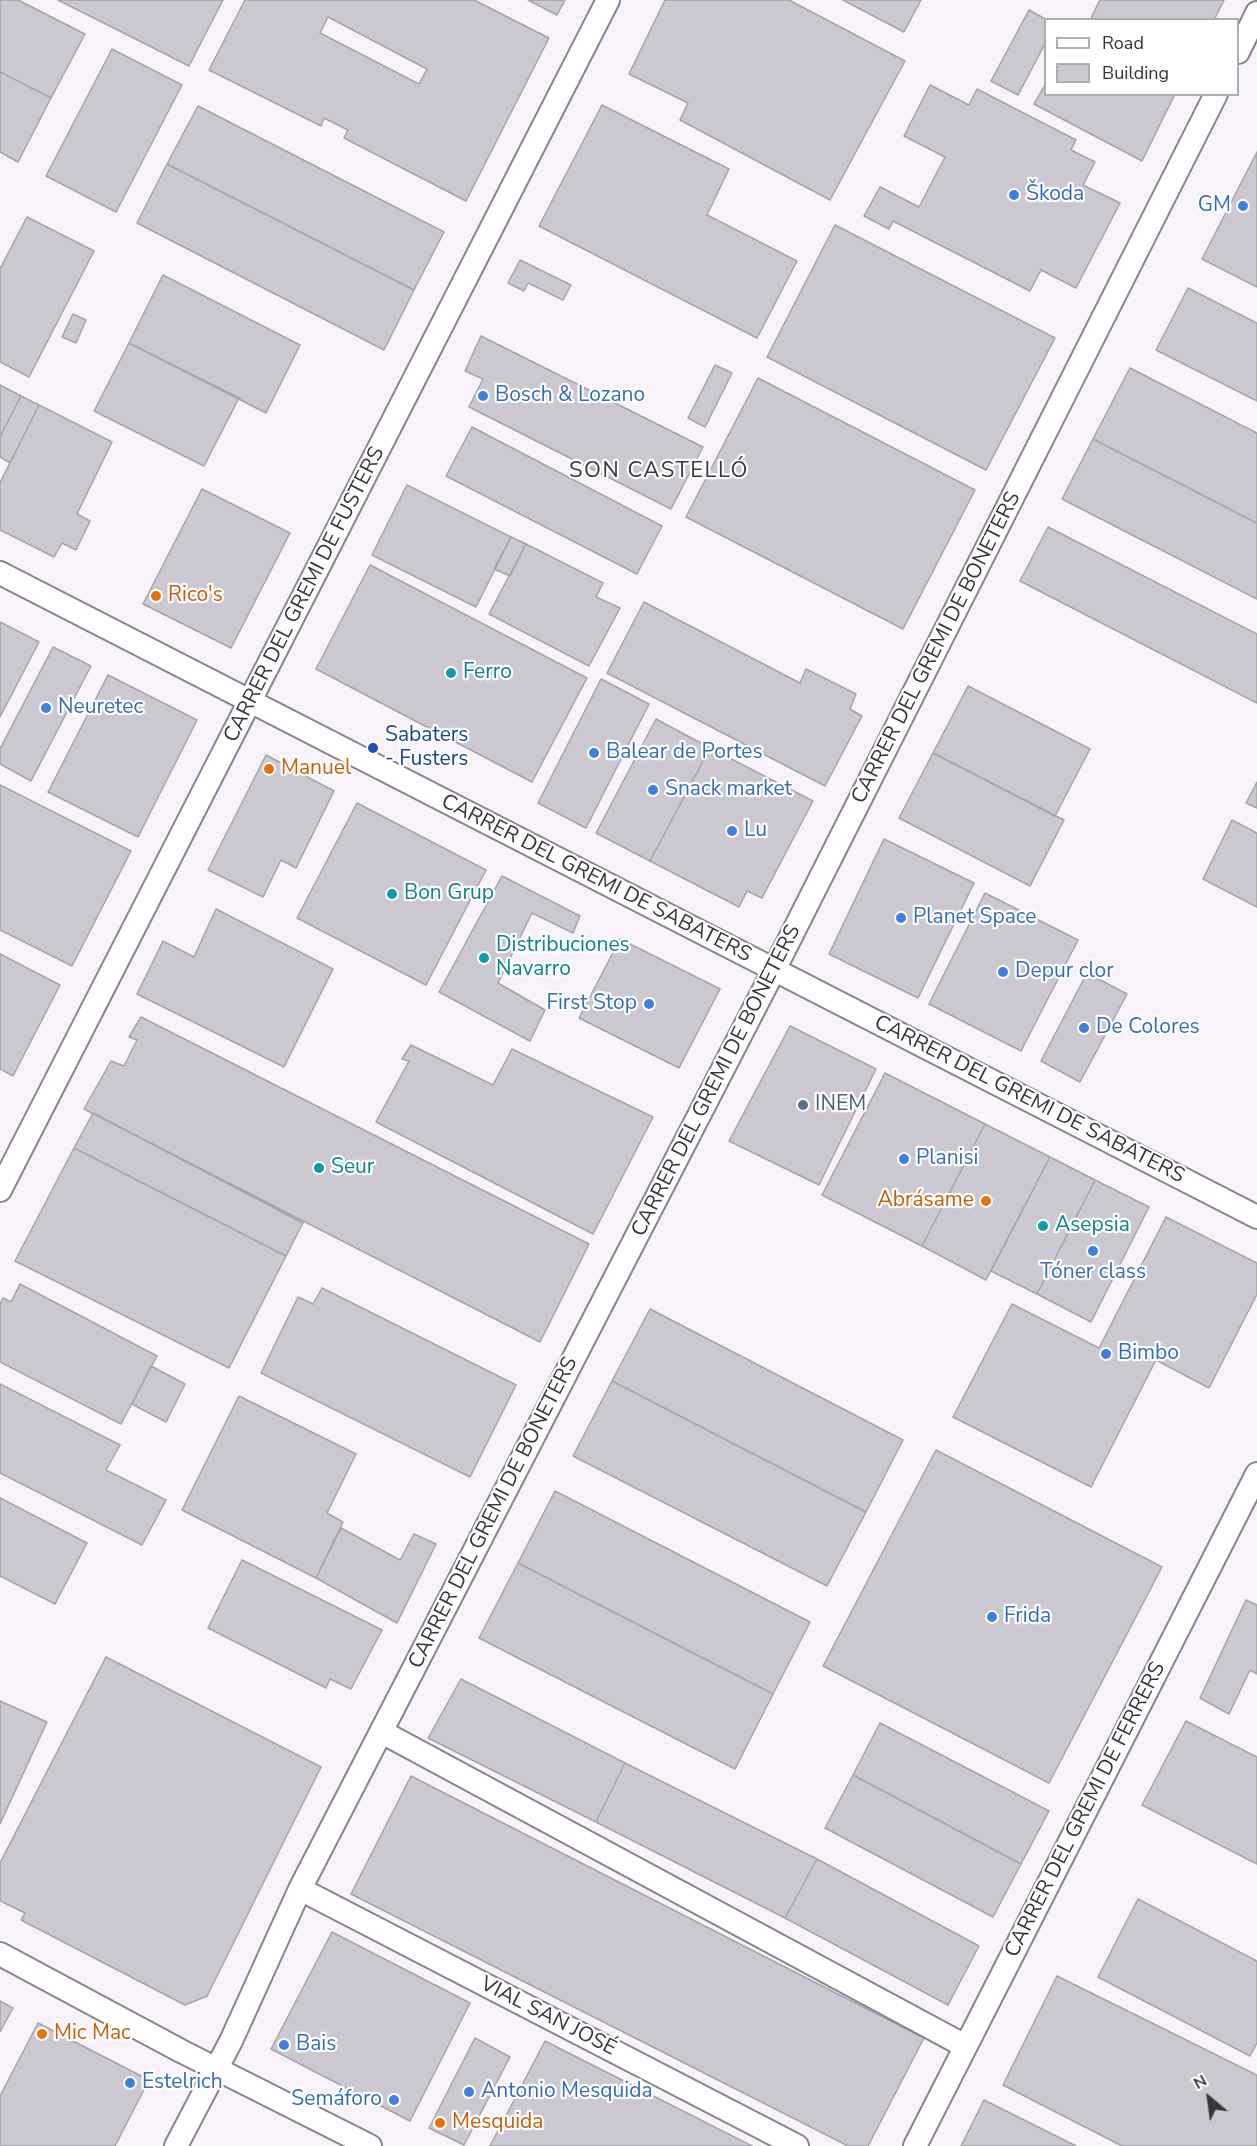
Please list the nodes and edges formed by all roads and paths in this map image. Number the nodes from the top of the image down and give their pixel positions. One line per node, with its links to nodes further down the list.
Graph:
1 (608, 0): 6 (street, CARRER DEL GREMI DE FUSTERS)
2 (1257, 13): 3 (street)
3 (1239, 50)
4 (1215, 96): 7 (street, CARRER DEL GREMI DE BONETERS)
5 (0, 573): 6 (street, CARRER DEL GREMI DE SABATERS)
6 (250, 701): 7 (street, CARRER DEL GREMI DE SABATERS); 8 (street, CARRER DEL GREMI DE FUSTERS)
7 (774, 970): 9 (street, CARRER DEL GREMI DE SABATERS); 11 (street, CARRER DEL GREMI DE BONETERS)
8 (0, 1190)
9 (1257, 1217)
10 (1257, 1474): 14 (street, CARRER DEL GREMI DE FERRERS)
11 (382, 1732): 12 (street, CARRER DEL GREMI DE BONETERS); 14 (street)
12 (300, 1889): 15 (street, CARRER DEL GREMI DE BONETERS); 18 (street, VIAL SAN JOSÉ)
13 (0, 1954): 15 (street)
14 (965, 2046): 19 (street, CARRER DEL GREMI DE FERRERS)
15 (217, 2068): 16 (street, CARRER DEL GREMI DE BONETERS); 17 (street)
16 (176, 2146)
17 (370, 2146)
18 (796, 2146)
19 (915, 2146)

